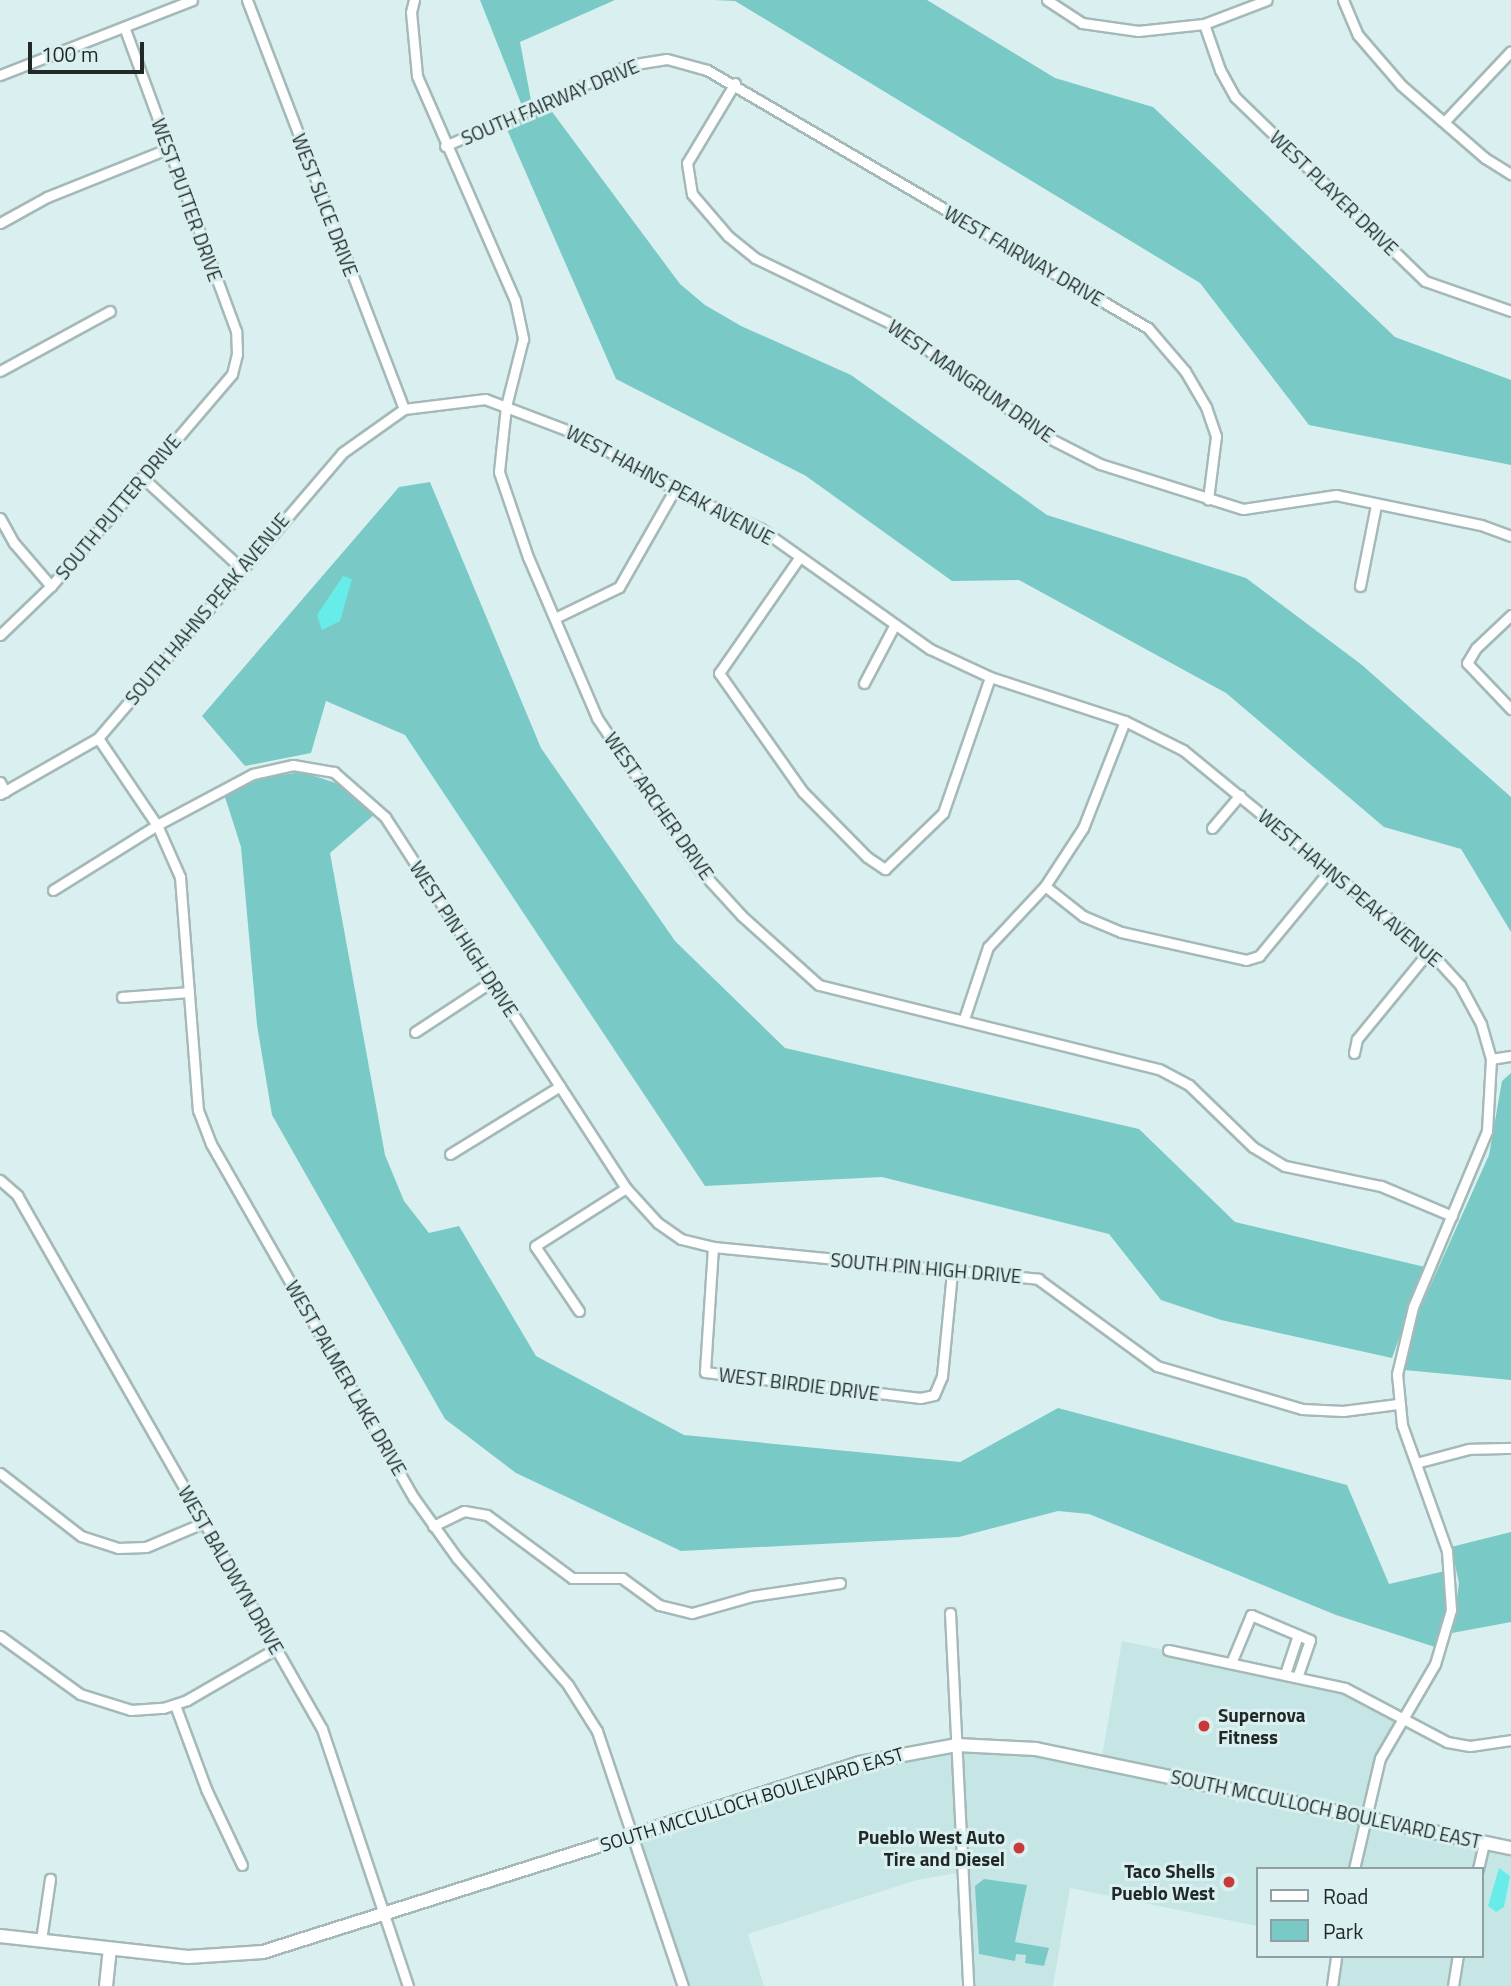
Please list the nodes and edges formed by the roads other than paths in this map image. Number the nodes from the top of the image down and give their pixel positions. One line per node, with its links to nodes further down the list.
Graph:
1 (192, 0): 8 (street)
2 (247, 0): 22 (street, WEST SLICE DRIVE)
3 (414, 0): 13 (street, WEST ARCHER DRIVE)
4 (1047, 0): 7 (street)
5 (1267, 0): 7 (street)
6 (1343, 0): 12 (street)
7 (1204, 24): 18 (street, WEST PLAYER DRIVE)
8 (124, 27): 10 (street); 14 (street, WEST PUTTER DRIVE)
9 (1511, 51): 12 (street)
10 (0, 75)
11 (735, 83): 13 (street, SOUTH FAIRWAY DRIVE); 25 (street, WEST FAIRWAY DRIVE); 25 (street, WEST MANGRUM DRIVE)
12 (1445, 121): 15 (street)
13 (445, 146): 21 (street, WEST ARCHER DRIVE)
14 (167, 149): 16 (street); 20 (street, WEST PUTTER DRIVE)
15 (1511, 174)
16 (0, 223)
17 (110, 311): 19 (street)
18 (1511, 311)
19 (0, 371)
20 (232, 374): 23 (street, SOUTH PUTTER DRIVE)
21 (506, 406): 22 (street, WEST HAHNS PEAK AVENUE); 24 (street, WEST HAHNS PEAK AVENUE); 34 (street, WEST ARCHER DRIVE)
22 (404, 409): 30 (street, SOUTH HAHNS PEAK AVENUE)
23 (142, 477): 30 (street); 31 (street, SOUTH PUTTER DRIVE)
24 (675, 489): 29 (street, WEST HAHNS PEAK AVENUE); 34 (street)
25 (1209, 499): 26 (street, WEST MANGRUM DRIVE)
26 (1376, 505): 28 (street, WEST MANGRUM DRIVE); 32 (street)
27 (0, 518): 31 (street)
28 (1511, 536)
29 (799, 558): 35 (street, WEST HAHNS PEAK AVENUE); 37 (street)
30 (240, 568): 41 (street, SOUTH HAHNS PEAK AVENUE)
31 (51, 586): 36 (street, SOUTH PUTTER DRIVE)
32 (1360, 586)
33 (1511, 615): 39 (street)
34 (555, 618): 54 (street, WEST ARCHER DRIVE)
35 (894, 626): 37 (street, WEST HAHNS PEAK AVENUE); 38 (street)
36 (0, 635)
37 (990, 677): 40 (street, WEST HAHNS PEAK AVENUE)
38 (864, 683)
39 (1511, 709)
40 (1125, 721): 44 (street, WEST HAHNS PEAK AVENUE); 48 (street)
41 (97, 738): 43 (street, SOUTH HAHNS PEAK AVENUE); 45 (street, WEST PALMER LAKE DRIVE)
42 (0, 782): 43 (street)
43 (3, 793)
44 (1240, 795): 46 (street); 47 (street, WEST HAHNS PEAK AVENUE)
45 (157, 825): 49 (street, WEST PIN HIGH DRIVE); 51 (street, WEST PIN HIGH DRIVE); 52 (street, WEST PALMER LAKE DRIVE)
46 (1212, 828)
47 (1329, 871): 48 (street); 50 (street, WEST HAHNS PEAK AVENUE)
48 (1045, 886): 54 (street)
49 (53, 890)
50 (1429, 951): 56 (street); 58 (street, WEST HAHNS PEAK AVENUE)
51 (491, 982): 55 (street); 59 (street, WEST PIN HIGH DRIVE)
52 (189, 992): 53 (street); 72 (street, WEST PALMER LAKE DRIVE)
53 (122, 997)
54 (964, 1019): 63 (street, WEST ARCHER DRIVE)
55 (415, 1032)
56 (1354, 1052)
57 (1511, 1056): 58 (street)
58 (1491, 1059): 63 (street, WEST HAHNS PEAK AVENUE)
59 (560, 1086): 60 (street); 62 (street, WEST PIN HIGH DRIVE)
60 (450, 1154)
61 (0, 1180): 71 (street, WEST BALDWYN DRIVE)
62 (626, 1188): 64 (street, WEST PIN HIGH DRIVE); 66 (street)
63 (1452, 1216): 67 (street, WEST HAHNS PEAK AVENUE)
64 (712, 1247): 65 (street, SOUTH PIN HIGH DRIVE); 65 (street, WEST BIRDIE DRIVE)
65 (952, 1272): 67 (street, SOUTH PIN HIGH DRIVE)
66 (579, 1311)
67 (1398, 1405): 69 (street, WEST HAHNS PEAK AVENUE)
68 (1511, 1448): 69 (street)
69 (1416, 1463): 83 (street, WEST HAHNS PEAK AVENUE)
70 (0, 1473): 71 (street)
71 (203, 1523): 77 (street, WEST BALDWYN DRIVE)
72 (433, 1526): 73 (street); 87 (street, WEST PALMER LAKE DRIVE)
73 (840, 1583)
74 (950, 1613): 85 (street)
75 (1298, 1635): 79 (street); 80 (street); 81 (street)
76 (0, 1636): 82 (street)
77 (277, 1648): 82 (street); 94 (street, WEST BALDWYN DRIVE)
78 (1167, 1650): 79 (street)
79 (1231, 1663): 80 (street)
80 (1286, 1675): 81 (street)
81 (1297, 1677): 83 (street)
82 (175, 1705): 90 (street)
83 (1402, 1718): 84 (street); 86 (street, WEST HAHNS PEAK AVENUE)
84 (1511, 1740)
85 (957, 1745): 86 (main road, SOUTH MCCULLOCH BOULEVARD EAST); 87 (main road, SOUTH MCCULLOCH BOULEVARD EAST); 103 (street)
86 (1364, 1817): 88 (main road, SOUTH MCCULLOCH BOULEVARD EAST); 91 (street, WEST HAHNS PEAK AVENUE)
87 (635, 1835): 94 (main road, SOUTH MCCULLOCH BOULEVARD EAST); 102 (street, WEST PALMER LAKE DRIVE)
88 (1484, 1842): 89 (main road, SOUTH MCCULLOCH BOULEVARD EAST); 92 (street)
89 (1511, 1848)
90 (242, 1865)
91 (1354, 1867)
92 (1478, 1867)
93 (50, 1879): 96 (street)
94 (386, 1915): 97 (main road, SOUTH MCCULLOCH BOULEVARD EAST); 101 (street, WEST BALDWYN DRIVE)
95 (0, 1936): 96 (main road, SOUTH MCCULLOCH BOULEVARD EAST)
96 (41, 1940): 97 (main road, SOUTH MCCULLOCH BOULEVARD EAST)
97 (110, 1949): 100 (main road)
98 (1336, 1958): 104 (street)
99 (1458, 1958): 105 (street)
100 (106, 1986)
101 (408, 1986)
102 (683, 1986)
103 (968, 1986)
104 (1332, 1986)
105 (1453, 1986)

